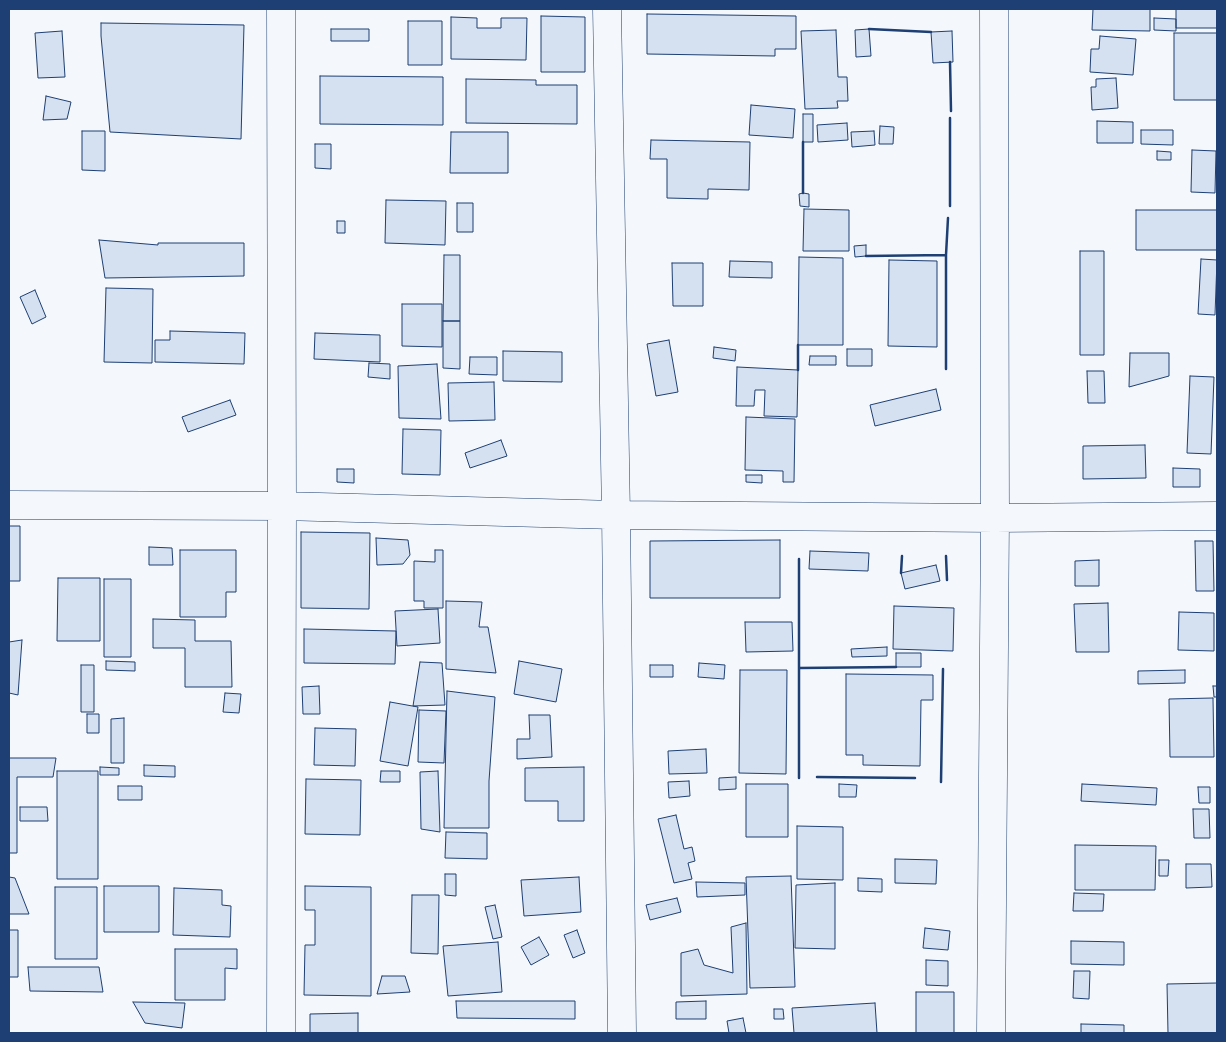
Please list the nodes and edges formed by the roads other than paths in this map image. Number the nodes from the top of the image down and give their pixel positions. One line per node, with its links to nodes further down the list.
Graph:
1 (281, 9): 5 (street)
2 (607, 9): 6 (street)
3 (994, 9): 8 (street)
4 (9, 505): 5 (street)
5 (282, 506): 6 (street); 9 (street)
6 (616, 515): 8 (street); 10 (street)
7 (1217, 516): 8 (street)
8 (995, 518): 11 (street)
9 (281, 1033)
10 (622, 1033)
11 (991, 1033)

